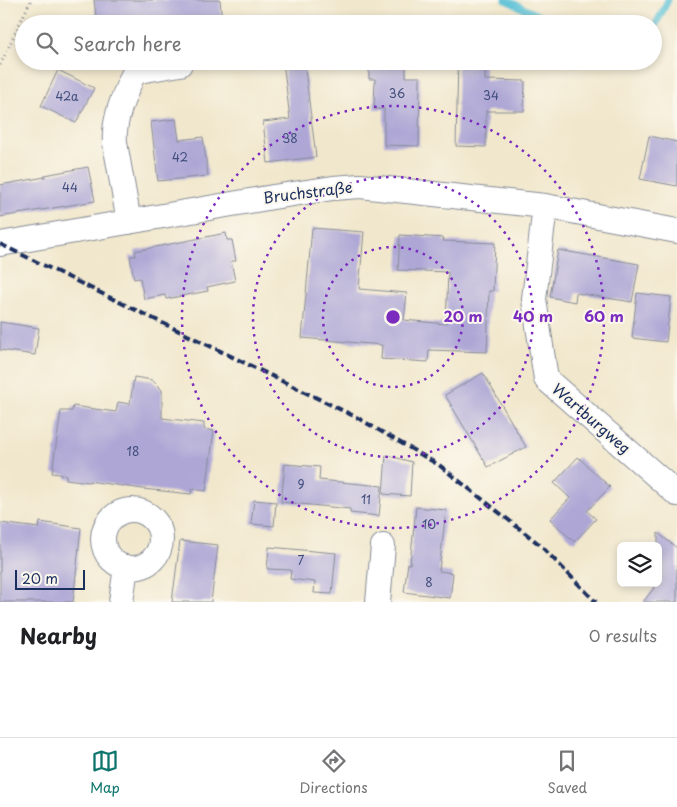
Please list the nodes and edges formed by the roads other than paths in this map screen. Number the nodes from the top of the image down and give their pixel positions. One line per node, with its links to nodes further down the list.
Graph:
1 (145, 70): 3 (street)
2 (545, 206): 3 (street, Bruchstraße); 4 (street, Bruchstraße); 6 (street, Wartburgweg)
3 (129, 222): 5 (street, Bruchstraße)
4 (677, 231)
5 (0, 244)
6 (677, 494)
7 (383, 546): 10 (street)
8 (126, 567): 9 (street)
9 (121, 602)
10 (378, 602)

